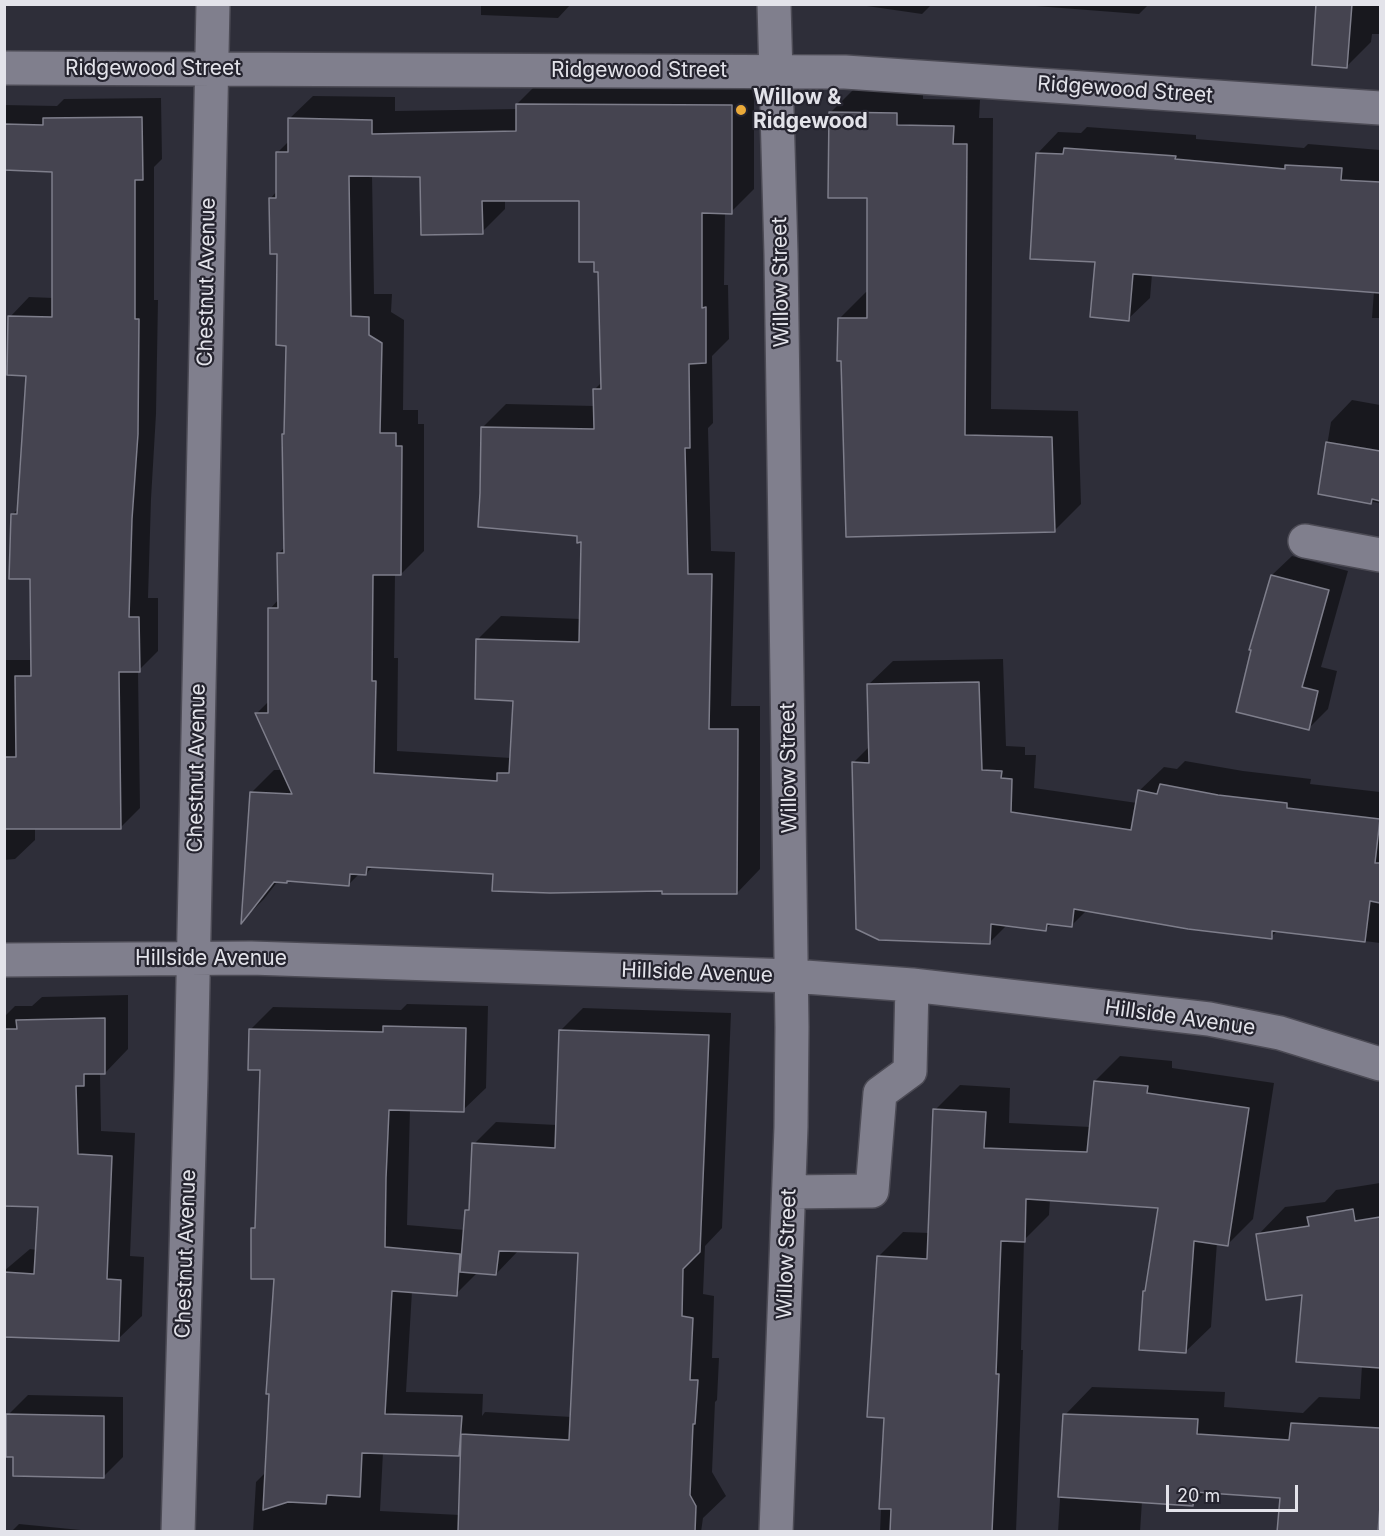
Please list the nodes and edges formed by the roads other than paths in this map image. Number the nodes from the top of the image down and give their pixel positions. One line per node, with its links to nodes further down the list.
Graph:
1 (213, 4): 4 (street, Chestnut Avenue)
2 (774, 4): 5 (street, Willow Street)
3 (4, 68): 4 (street, Ridgewood Street)
4 (212, 69): 5 (street, Ridgewood Street); 9 (street, Chestnut Avenue)
5 (775, 72): 6 (street, Ridgewood Street); 11 (street, Willow Street)
6 (1380, 108)
7 (1305, 541): 8 (street)
8 (1380, 555)
9 (193, 958): 10 (street, Hillside Avenue); 11 (street, Hillside Avenue); 15 (street, Chestnut Avenue)
10 (4, 960)
11 (792, 976): 12 (street, Hillside Avenue); 14 (street, Willow Street)
12 (912, 985): 13 (street, Hillside Avenue); 14 (street)
13 (1380, 1064)
14 (789, 1192): 16 (street, Willow Street)
15 (178, 1532)
16 (776, 1532)

